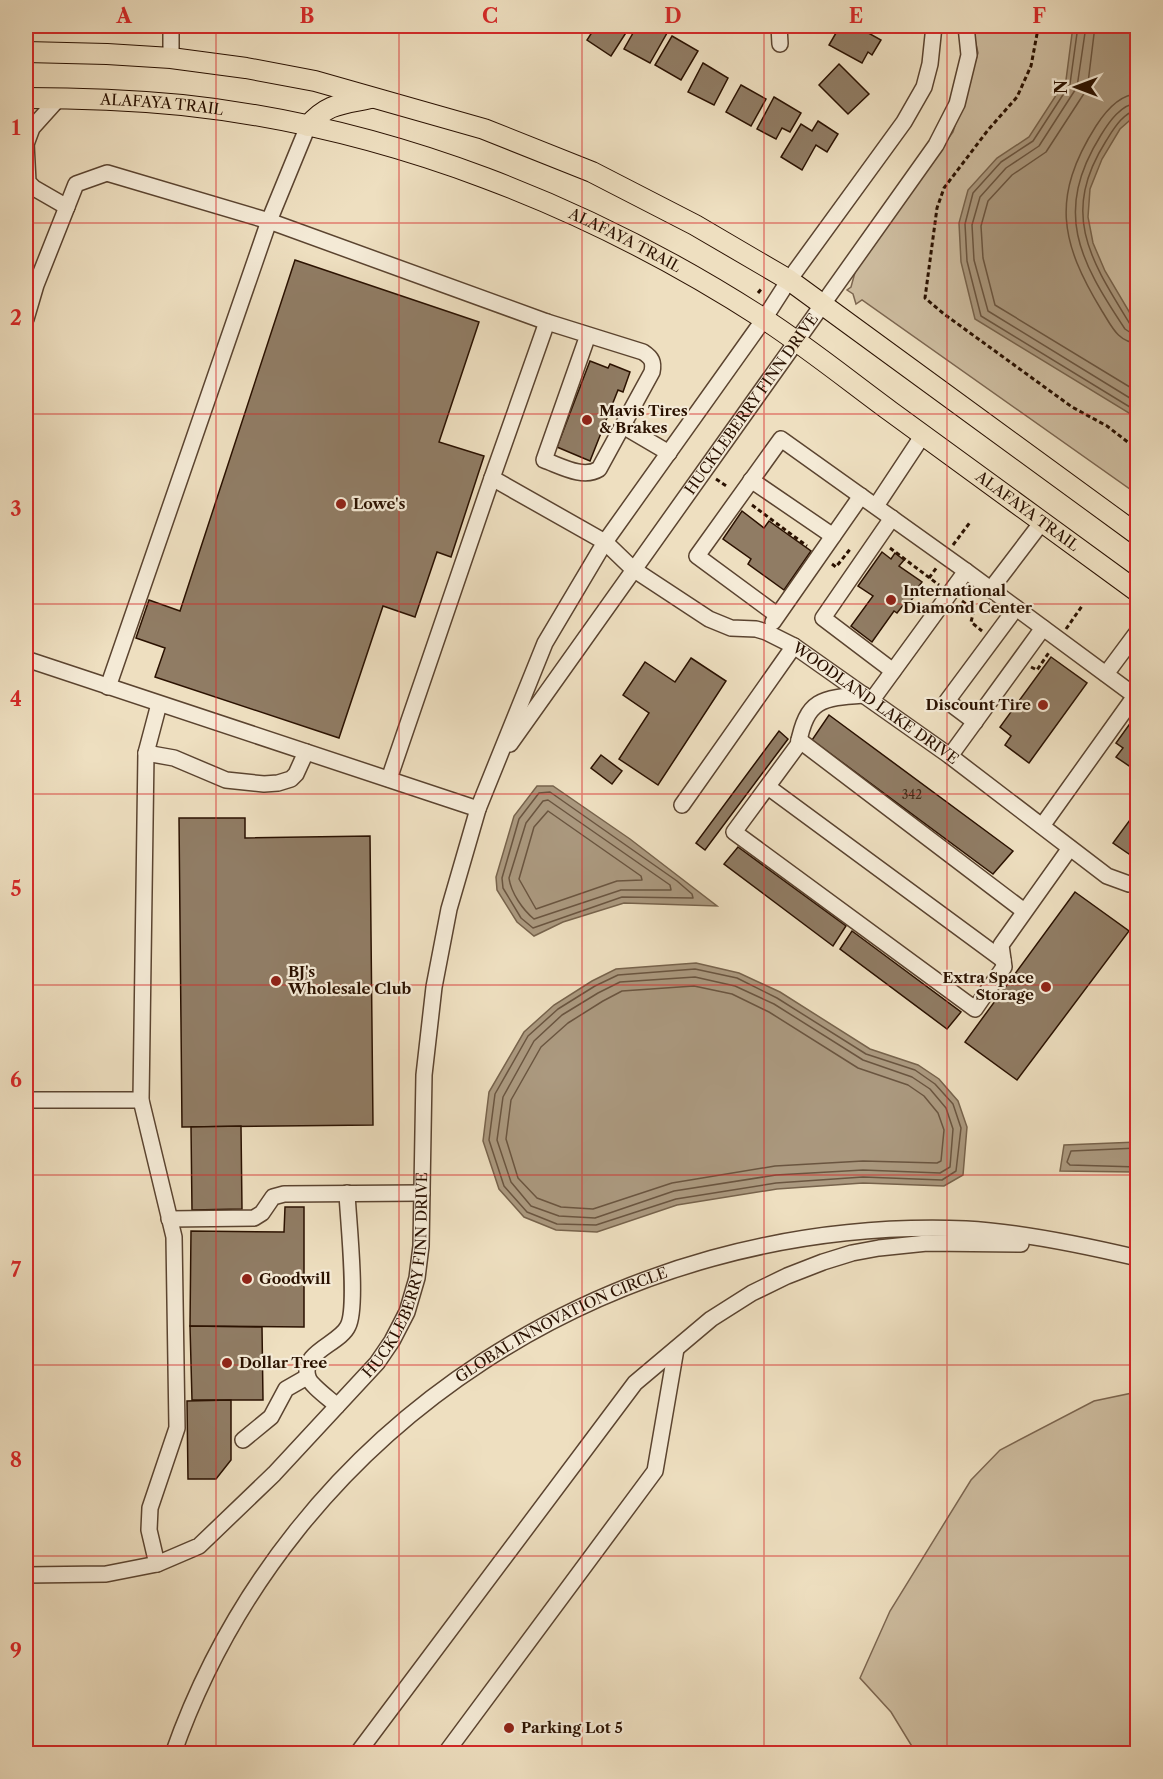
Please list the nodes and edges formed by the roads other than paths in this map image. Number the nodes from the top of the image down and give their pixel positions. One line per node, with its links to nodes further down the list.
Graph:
1 (171, 26): 7 (street)
2 (779, 26): 5 (street)
3 (934, 26): 16 (street, HUCKLEBERRY FINN DRIVE)
4 (966, 26): 18 (street, HUCKLEBERRY FINN DRIVE)
5 (780, 44)
6 (26, 52): 7 (main road)
7 (171, 58): 10 (main road)
8 (26, 98): 9 (main road, ALAFAYA TRAIL)
9 (59, 98): 11 (main road, ALAFAYA TRAIL); 12 (street)
10 (374, 98): 11 (main road); 16 (main road)
11 (308, 126): 15 (street); 20 (main road, ALAFAYA TRAIL)
12 (26, 144): 13 (street)
13 (26, 182): 14 (street)
14 (67, 207): 15 (street); 17 (street)
15 (269, 221): 21 (street); 49 (street)
16 (789, 280): 18 (main road); 20 (street, HUCKLEBERRY FINN DRIVE)
17 (31, 285): 19 (street)
18 (822, 306): 23 (street, HUCKLEBERRY FINN DRIVE); 33 (main road)
19 (26, 319)
20 (764, 320): 23 (main road, ALAFAYA TRAIL); 26 (street, HUCKLEBERRY FINN DRIVE)
21 (547, 322): 22 (street); 27 (street)
22 (588, 335): 24 (street); 24 (street)
23 (796, 342): 25 (main road, ALAFAYA TRAIL); 36 (street, HUCKLEBERRY FINN DRIVE)
24 (622, 426): 26 (street)
25 (923, 435): 30 (street); 32 (main road, ALAFAYA TRAIL)
26 (669, 453): 35 (street, HUCKLEBERRY FINN DRIVE)
27 (492, 478): 35 (street, WOODLAND LAKE DRIVE); 59 (street)
28 (751, 480): 29 (street); 34 (street); 41 (street)
29 (861, 496): 30 (street); 34 (street)
30 (876, 506): 31 (street)
31 (892, 518): 37 (street); 47 (street)
32 (1042, 522): 38 (street); 39 (main road, ALAFAYA TRAIL)
33 (1137, 535)
34 (833, 536): 41 (street)
35 (605, 542): 36 (street, WOODLAND LAKE DRIVE); 58 (street, HUCKLEBERRY FINN DRIVE)
36 (633, 569): 43 (street, WOODLAND LAKE DRIVE); 58 (street, HUCKLEBERRY FINN DRIVE)
37 (966, 571): 38 (street); 47 (street)
38 (991, 589): 40 (street)
39 (1137, 592)
40 (1016, 608): 42 (street); 53 (street)
41 (777, 615): 43 (street)
42 (1043, 628): 48 (street); 53 (street)
43 (766, 632): 45 (street, WOODLAND LAKE DRIVE)
44 (1137, 632): 48 (street)
45 (794, 646): 50 (street, WOODLAND LAKE DRIVE); 61 (street)
46 (26, 659): 49 (street)
47 (893, 671): 50 (street)
48 (1106, 674): 51 (street)
49 (108, 687): 52 (street)
50 (868, 697): 54 (street); 57 (street, WOODLAND LAKE DRIVE)
51 (1136, 697): 63 (street)
52 (159, 704): 55 (street); 56 (street)
53 (975, 722): 57 (street)
54 (799, 740): 60 (street); 66 (street)
55 (306, 752): 56 (street); 59 (street)
56 (146, 753): 69 (street)
57 (950, 756): 63 (street, WOODLAND LAKE DRIVE)
58 (494, 766): 62 (street, HUCKLEBERRY FINN DRIVE)
59 (389, 779): 62 (street)
60 (768, 787): 67 (street); 67 (street)
61 (682, 805)
62 (478, 809): 71 (street, HUCKLEBERRY FINN DRIVE)
63 (1042, 826): 64 (street, WOODLAND LAKE DRIVE)
64 (1070, 848): 65 (street, WOODLAND LAKE DRIVE); 66 (street)
65 (1137, 884)
66 (1024, 911): 67 (street)
67 (1003, 960)
68 (26, 1100): 69 (street)
69 (141, 1100): 72 (street)
70 (346, 1193): 71 (street); 72 (street); 76 (street)
71 (422, 1193): 77 (street, HUCKLEBERRY FINN DRIVE)
72 (169, 1219): 79 (street)
73 (1078, 1246): 74 (street, GLOBAL INNOVATION CIRCLE); 75 (street); 81 (street, GLOBAL INNOVATION CIRCLE)
74 (1137, 1258)
75 (676, 1349): 82 (street); 83 (street)
76 (307, 1377): 77 (street); 78 (street)
77 (338, 1406): 79 (street, HUCKLEBERRY FINN DRIVE)
78 (243, 1440)
79 (157, 1564): 80 (street, HUCKLEBERRY FINN DRIVE)
80 (26, 1575)
81 (173, 1754)
82 (357, 1754)
83 (445, 1754)

